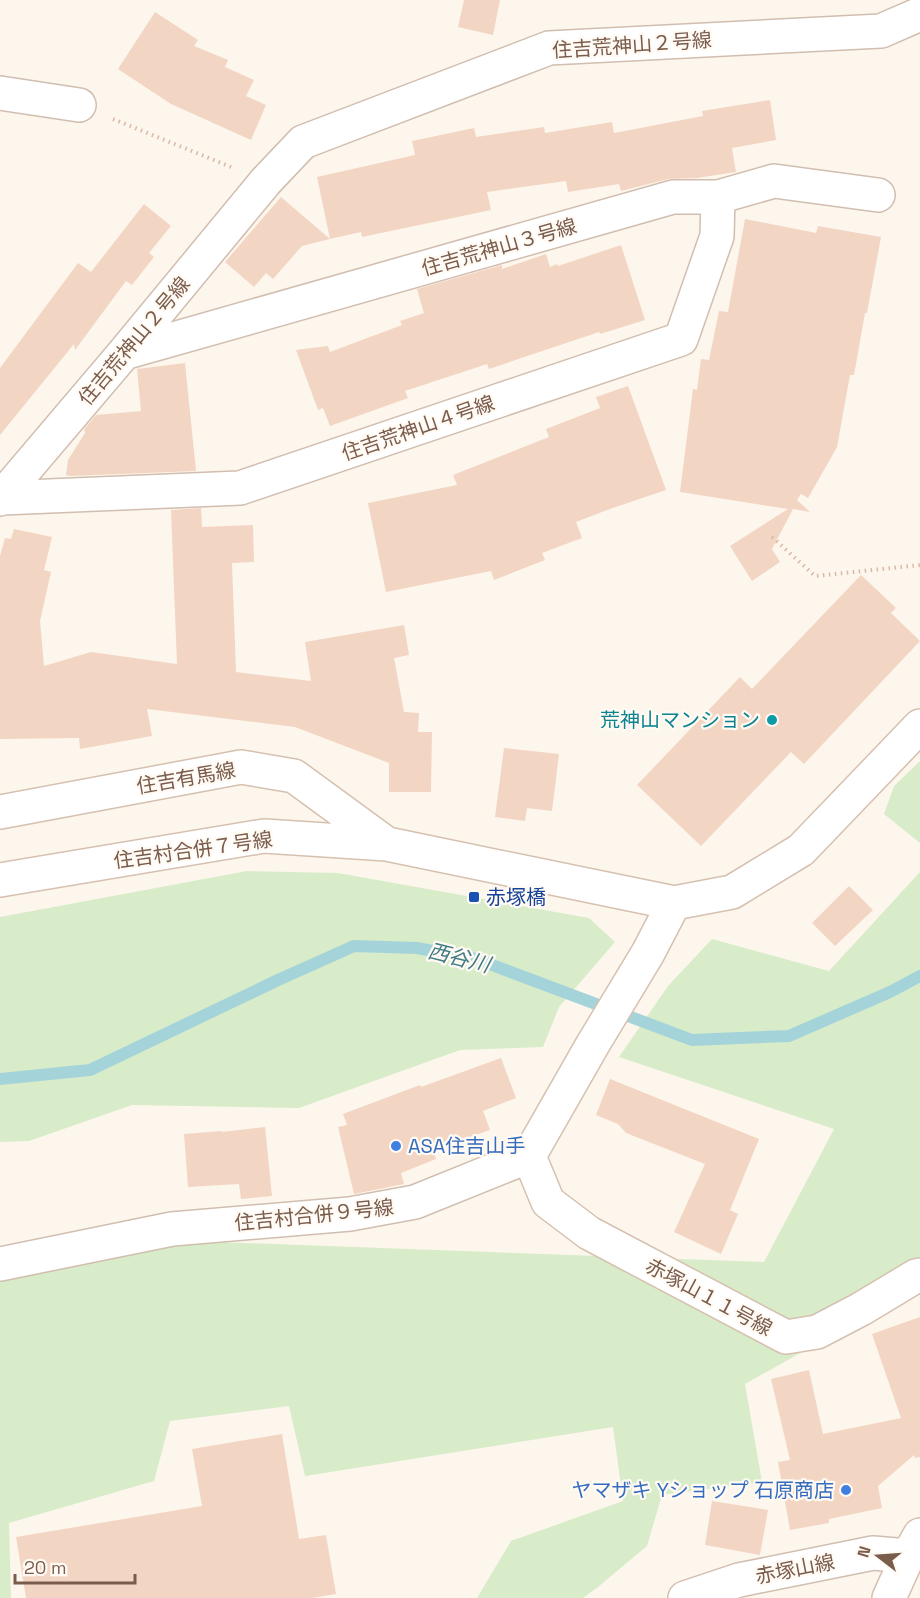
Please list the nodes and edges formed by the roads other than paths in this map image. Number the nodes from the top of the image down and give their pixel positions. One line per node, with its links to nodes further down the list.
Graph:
1 (920, 14): 6 (street, 住吉荒神山２号線)
2 (0, 93): 3 (street)
3 (79, 105)
4 (878, 195): 5 (street, 住吉荒神山３号線)
5 (718, 197): 6 (street, 住吉荒神山３号線); 7 (street, 住吉荒神山４号線)
6 (124, 353): 7 (street, 住吉荒神山２号線)
7 (1, 499)
8 (920, 726): 12 (street)
9 (0, 812): 10 (street, 住吉有馬線)
10 (387, 844): 11 (street, 住吉村合併７号線); 12 (street, 住吉村合併７号線)
11 (0, 880)
12 (674, 903): 13 (street)
13 (529, 1156): 14 (street, 住吉村合併９号線); 15 (street, 赤塚山１１号線)
14 (0, 1264)
15 (920, 1275)
16 (914, 1546): 17 (street, 赤塚山線); 18 (street)
17 (686, 1598)
18 (889, 1598)

